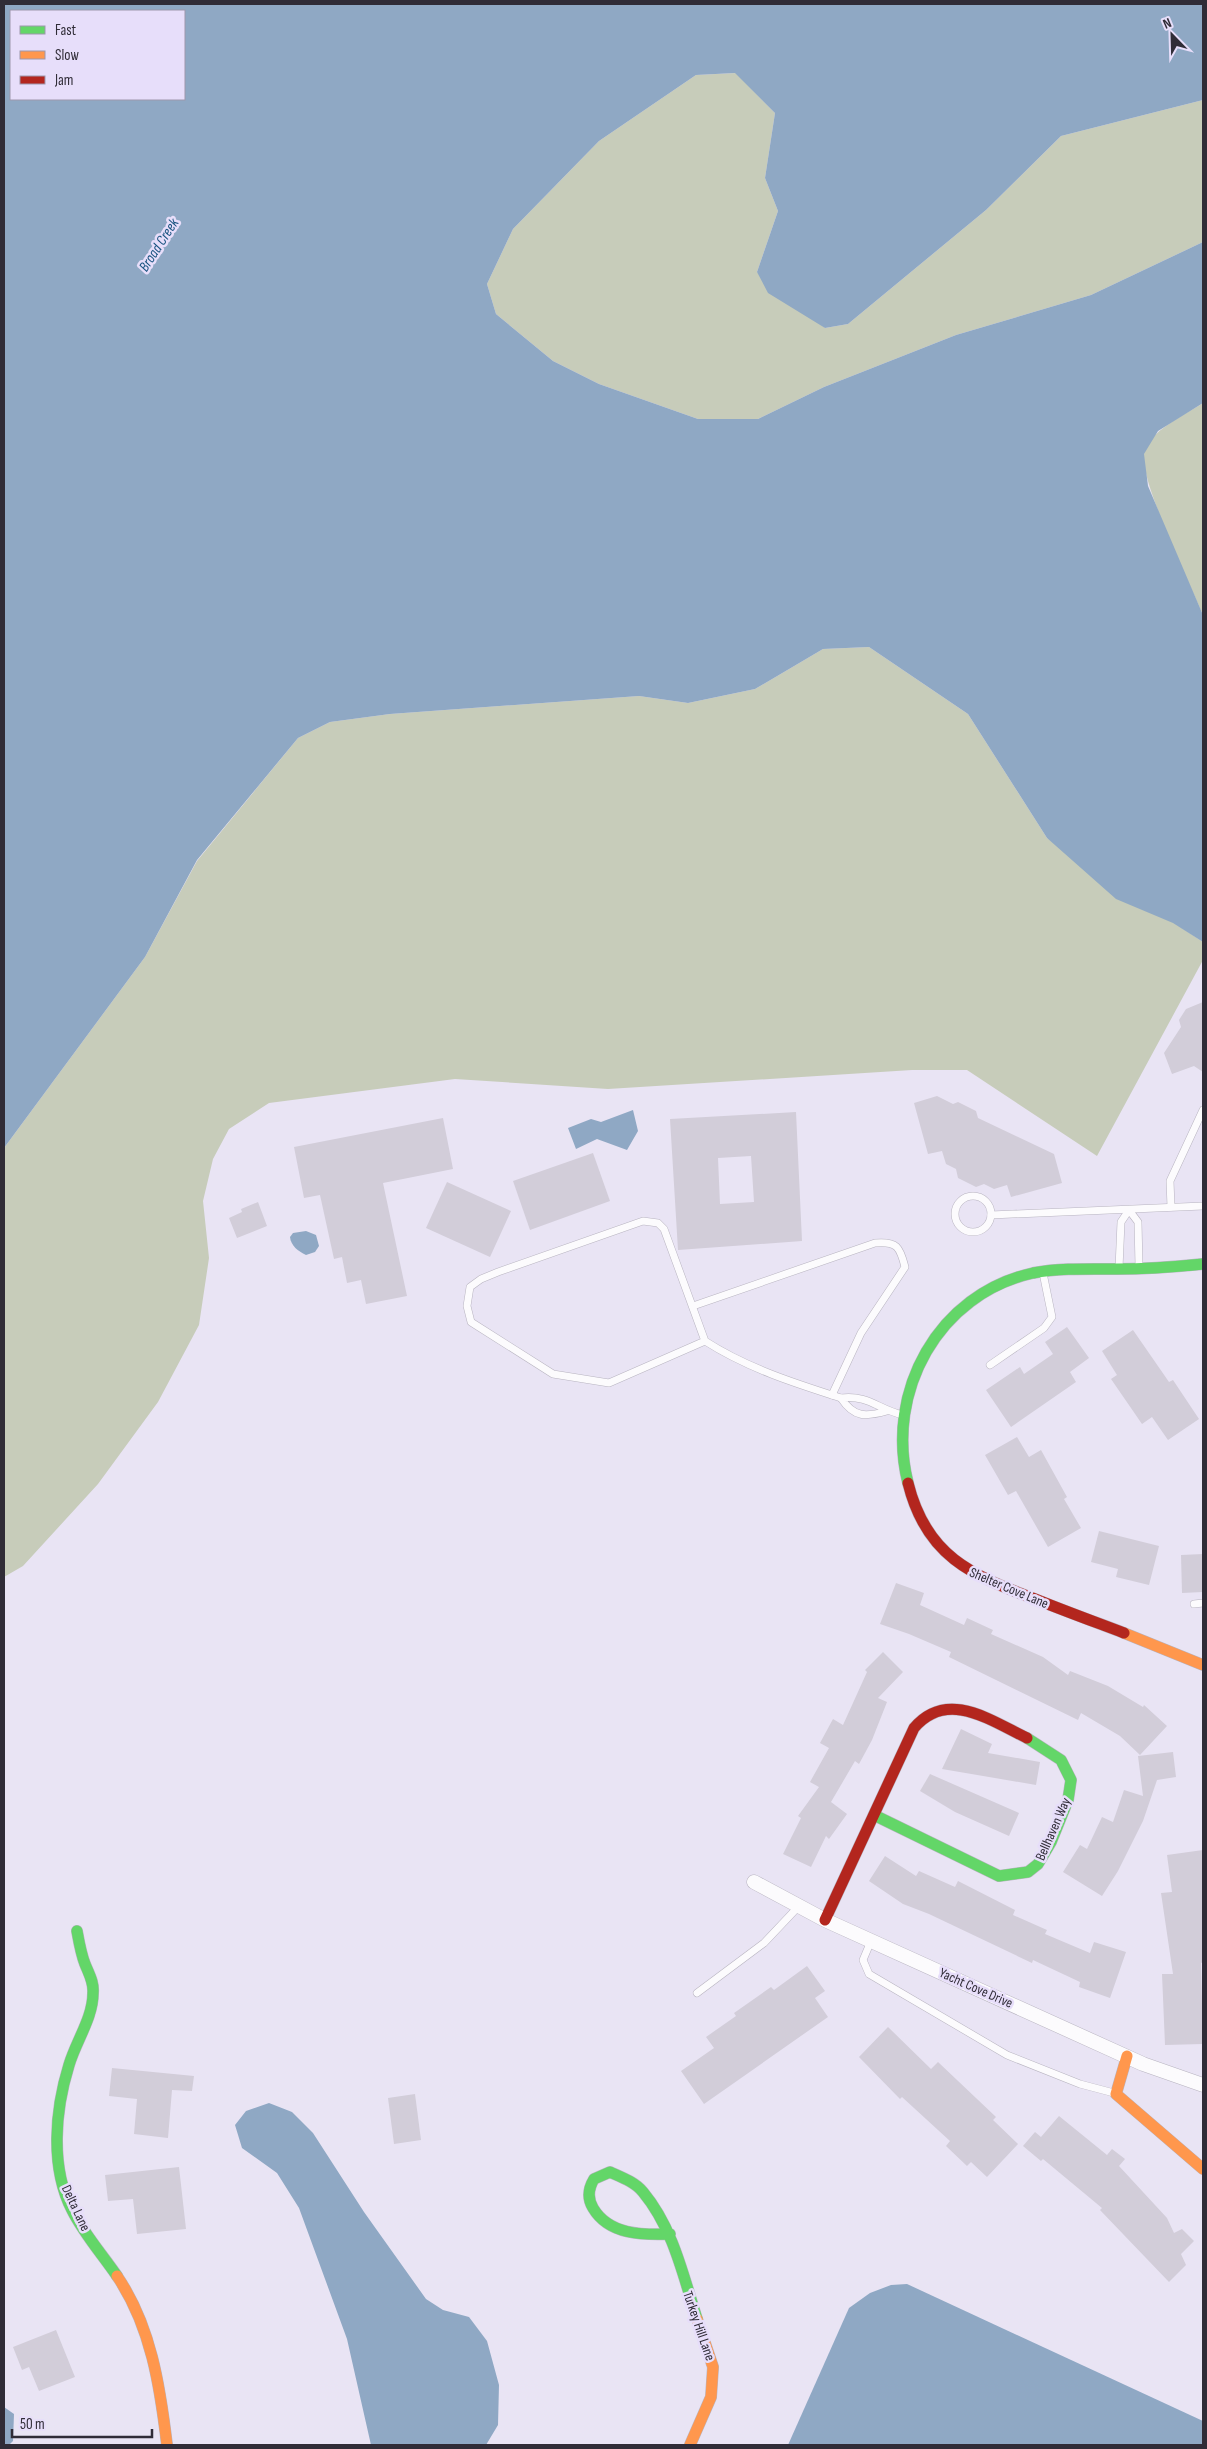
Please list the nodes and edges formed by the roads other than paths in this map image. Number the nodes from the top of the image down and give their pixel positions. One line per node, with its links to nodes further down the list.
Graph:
1 (1203, 1110): 3 (lane)
2 (1203, 1206): 3 (lane)
3 (1171, 1207): 4 (lane)
4 (1129, 1210): 5 (lane); 7 (lane); 8 (lane)
5 (991, 1215): 5 (lane)
6 (1203, 1264): 8 (street, Shelter Cove Lane)
7 (1119, 1269): 8 (street, Shelter Cove Lane); 9 (street, Shelter Cove Lane)
8 (1139, 1269)
9 (1043, 1271): 12 (lane); 16 (street, Shelter Cove Lane)
10 (693, 1306): 11 (lane); 11 (lane); 13 (lane)
11 (705, 1341): 13 (lane)
12 (990, 1365)
13 (832, 1395): 14 (lane)
14 (841, 1398): 15 (lane); 15 (lane)
15 (887, 1412): 16 (lane)
16 (903, 1416): 19 (street, Shelter Cove Lane)
17 (1203, 1603): 18 (lane)
18 (1194, 1604)
19 (1203, 1665)
20 (874, 1816): 20 (street, Bellhaven Way); 23 (street, Bellhaven Way)
21 (754, 1882): 22 (street, Yacht Cove Drive)
22 (799, 1906): 23 (street, Yacht Cove Drive); 26 (lane)
23 (825, 1920): 25 (street, Yacht Cove Drive)
24 (77, 1931): 32 (street, Delta Lane)
25 (871, 1941): 27 (street, Yacht Cove Drive); 29 (lane)
26 (697, 1993)
27 (1127, 2056): 28 (street, Yacht Cove Drive); 29 (street)
28 (1203, 2084)
29 (1116, 2094): 30 (street)
30 (1203, 2169)
31 (670, 2234): 31 (street, Turkey Hill Lane); 33 (street, Turkey Hill Lane)
32 (167, 2445)
33 (690, 2445)

